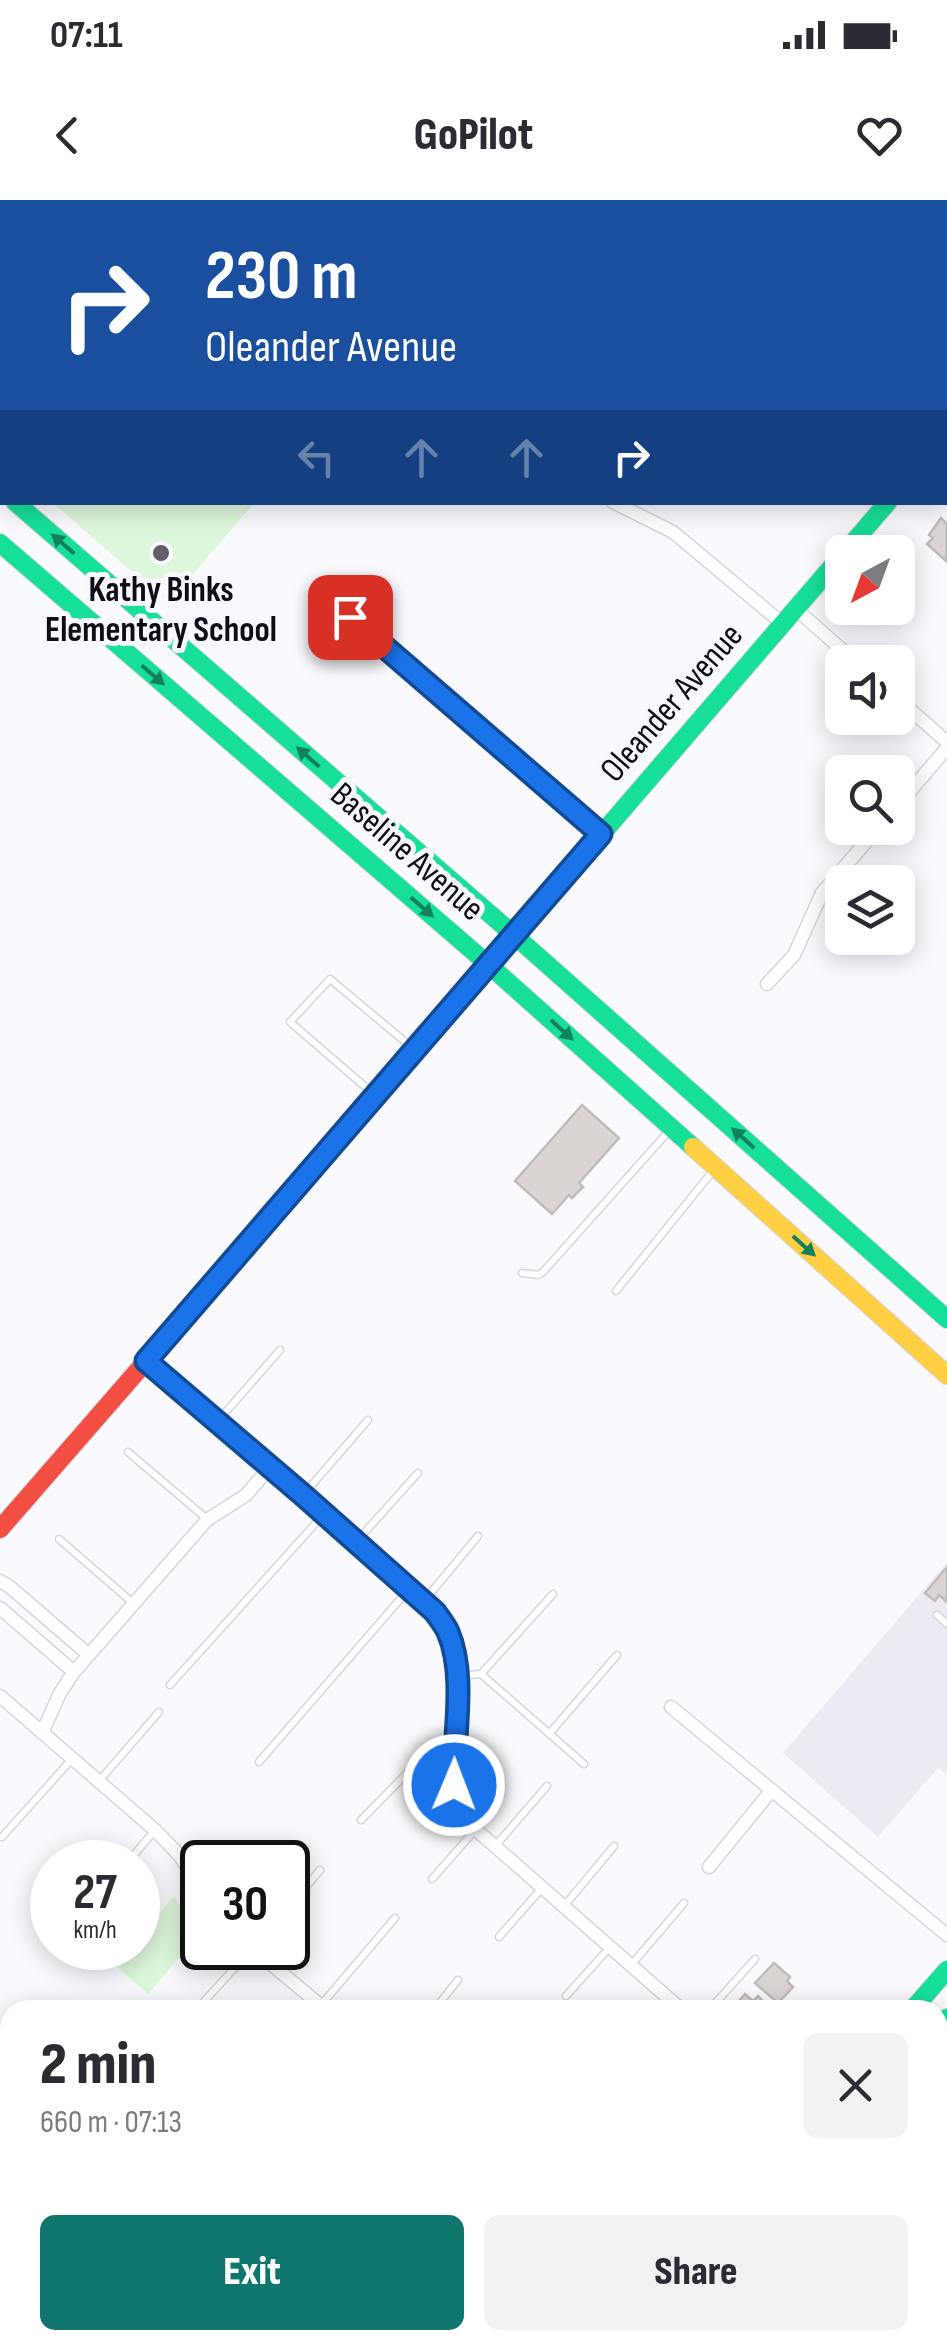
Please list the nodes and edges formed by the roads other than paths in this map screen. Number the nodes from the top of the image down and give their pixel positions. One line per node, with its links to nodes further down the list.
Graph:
1 (23, 505): 15 (main road, Baseline Avenue, one-way to 1)
2 (619, 505): 8 (street)
3 (885, 505): 4 (main road, Oleander Avenue)
4 (860, 535)
5 (0, 543): 16 (main road, Baseline Avenue, one-way to 16)
6 (825, 575): 8 (main road, Oleander Avenue)
7 (321, 592): 13 (street)
8 (789, 616): 9 (street); 13 (main road, Oleander Avenue)
9 (831, 645)
10 (915, 714): 11 (street)
11 (947, 745): 12 (street)
12 (915, 785)
13 (601, 834): 15 (main road, Oleander Avenue)
14 (863, 845): 17 (street)
15 (514, 935): 16 (main road, Oleander Avenue); 24 (main road, Baseline Avenue, one-way to 15)
16 (489, 965): 18 (main road, Oleander Avenue); 20 (main road, Baseline Avenue, one-way to 20)
17 (767, 984)
18 (416, 1051): 19 (main road, Oleander Avenue); 19 (lane)
19 (376, 1096): 26 (main road, Oleander Avenue)
20 (672, 1128): 21 (main road, Baseline Avenue); 22 (lane)
21 (716, 1167): 23 (lane); 27 (main road, Baseline Avenue, one-way to 27)
22 (522, 1273)
23 (616, 1292)
24 (947, 1318)
25 (280, 1350): 29 (lane)
26 (146, 1361): 29 (street); 36 (main road, Oleander Avenue)
27 (947, 1375)
28 (368, 1420): 33 (lane)
29 (216, 1423): 31 (street)
30 (128, 1452): 35 (lane)
31 (270, 1467): 33 (street); 35 (street)
32 (418, 1472): 39 (lane)
33 (303, 1495): 34 (street)
34 (324, 1515): 39 (street); 55 (lane)
35 (208, 1520): 44 (street)
36 (0, 1529)
37 (478, 1536): 43 (lane)
38 (59, 1538): 44 (lane)
39 (355, 1542): 41 (street)
40 (0, 1581): 45 (street)
41 (409, 1589): 43 (street); 62 (lane)
42 (554, 1594): 53 (lane)
43 (423, 1602): 54 (street)
44 (134, 1604): 50 (street)
45 (34, 1607): 49 (street); 50 (street)
46 (0, 1608): 49 (street)
47 (936, 1615): 48 (lane)
48 (947, 1624)
49 (20, 1625): 52 (street)
50 (89, 1655): 52 (street)
51 (617, 1656): 60 (lane)
52 (74, 1672): 59 (street)
53 (481, 1674): 54 (lane); 60 (lane)
54 (457, 1676): 63 (street)
55 (170, 1686)
56 (0, 1696): 59 (street)
57 (670, 1708): 67 (street)
58 (159, 1712): 65 (lane)
59 (42, 1733): 61 (street)
60 (548, 1734): 64 (lane)
61 (72, 1759): 65 (street); 71 (lane)
62 (259, 1762)
63 (454, 1762): 68 (lane); 69 (street)
64 (584, 1764)
65 (99, 1782): 70 (street)
66 (547, 1786): 73 (lane)
67 (772, 1790): 76 (street); 84 (street)
68 (361, 1820)
69 (476, 1829): 73 (street); 78 (lane)
70 (155, 1830): 72 (lane); 75 (street)
71 (2, 1837)
72 (147, 1840)
73 (495, 1846): 80 (street)
74 (614, 1846): 82 (lane)
75 (180, 1856)
76 (709, 1867)
77 (320, 1870): 79 (lane)
78 (432, 1880)
79 (310, 1882)
80 (542, 1887): 82 (street); 85 (lane)
81 (684, 1903): 88 (lane)
82 (564, 1906): 86 (street)
83 (394, 1918): 96 (lane)
84 (947, 1936)
85 (499, 1937)
86 (610, 1947): 88 (street); 93 (lane)
87 (754, 1959): 99 (lane)
88 (631, 1965): 98 (street)
89 (233, 1970): 94 (lane)
90 (278, 1970): 95 (street)
91 (947, 1970): 100 (main road)
92 (458, 1980): 97 (lane)
93 (566, 1996)
94 (205, 2000)
95 (312, 2000)
96 (327, 2000)
97 (442, 2000)
98 (671, 2000)
99 (718, 2000)
100 (921, 2000)

